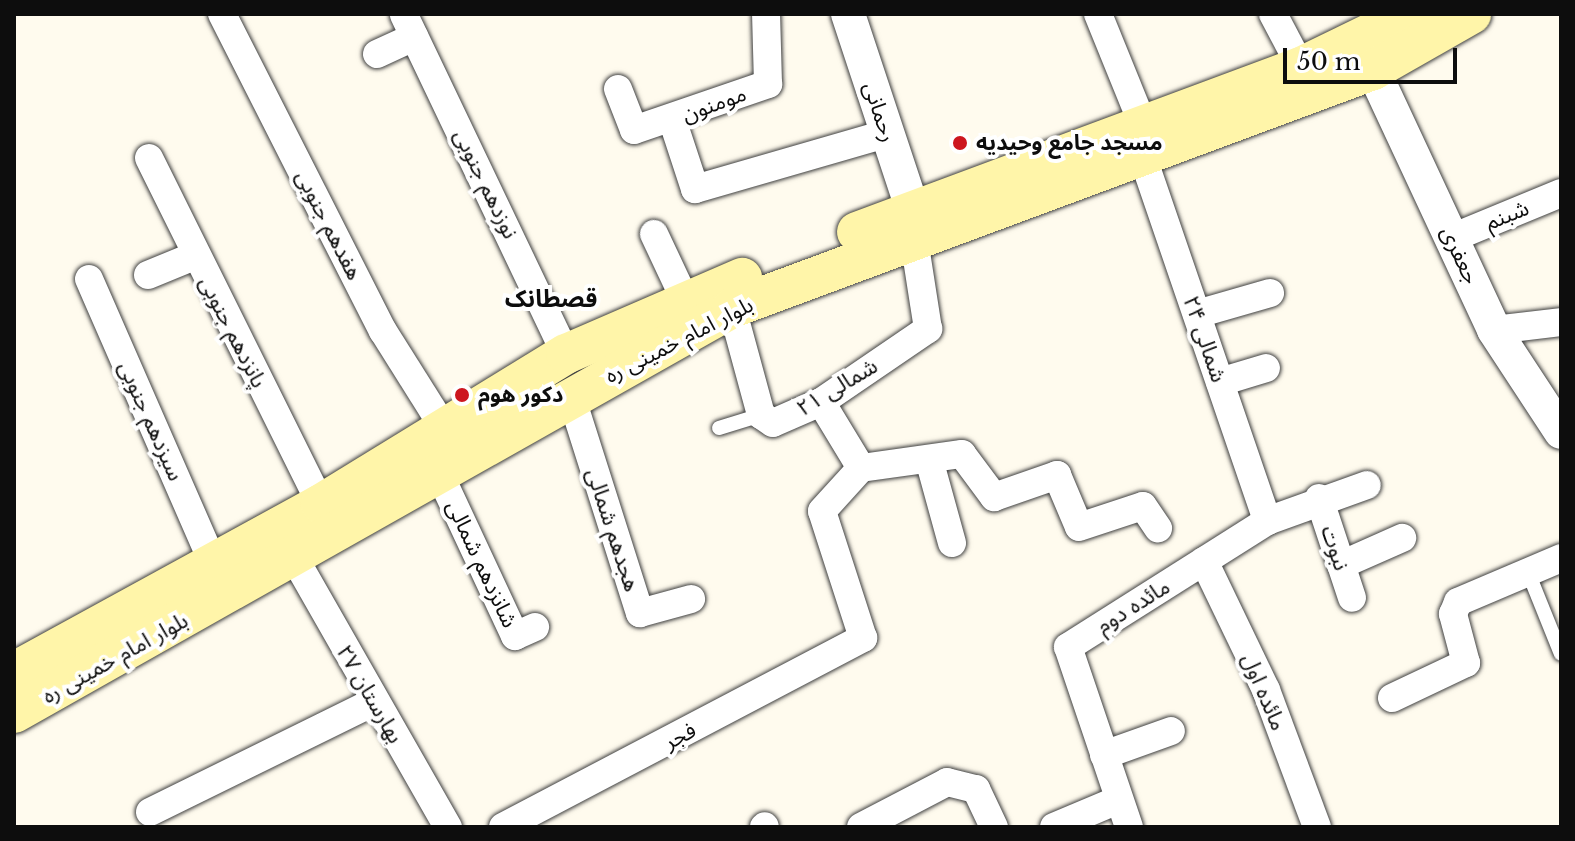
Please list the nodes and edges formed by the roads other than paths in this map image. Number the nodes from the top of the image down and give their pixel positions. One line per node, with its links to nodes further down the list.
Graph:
1 (222, 14): 37 (street, هفدهم جنوبی)
2 (766, 14): 13 (street, مومنون)
3 (848, 14): 14 (street, رحمانی)
4 (1098, 14): 15 (street, ۲۴ شمالی)
5 (1273, 14): 10 (street)
6 (1471, 14): 11 (main road, بلوار امام خمینی ره)
7 (1393, 19): 10 (main road, بلوار امام خمینی ره)
8 (409, 26): 9 (street); 30 (street, نوزدهم جنوبی)
9 (377, 54)
10 (1301, 67): 15 (main road, بلوار امام خمینی ره)
11 (1373, 70): 15 (main road, بلوار امام خمینی ره); 20 (street, جعفری)
12 (618, 89): 13 (street, مومنون)
13 (672, 119): 14 (street)
14 (886, 134): 18 (street, رحمانی)
15 (1143, 142): 18 (main road, بلوار امام خمینی ره); 27 (street, ۲۴ شمالی)
16 (149, 158): 21 (street, پانزدهم جنوبی)
17 (1561, 193): 20 (street, شبنم)
18 (914, 225): 25 (main road, بلوار امام خمینی ره); 26 (main road, بلوار امام خمینی ره); 34 (street, ۲۱ شمالی)
19 (654, 234): 25 (street)
20 (1452, 238): 29 (street, جعفری)
21 (194, 256): 22 (street); 44 (street, پانزدهم جنوبی)
22 (148, 275)
23 (89, 279): 52 (street, سیزدهم جنوبی)
24 (1270, 293): 27 (street)
25 (685, 300): 30 (main road, بلوار امام خمینی ره)
26 (732, 308): 33 (main road, بلوار امام خمینی ره); 35 (street)
27 (1197, 314): 32 (street, ۲۴ شمالی)
28 (1561, 322): 29 (street)
29 (1494, 330): 38 (street, جعفری)
30 (566, 354): 37 (main road, بلوار امام خمینی ره)
31 (1266, 368): 32 (street)
32 (1220, 382): 45 (street, ۲۴ شمالی)
33 (571, 396): 41 (main road, بلوار امام خمینی ره); 56 (street, هجدهم شمالی)
34 (821, 402): 35 (street, ۲۱ شمالی); 40 (street)
35 (761, 415): 36 (lane)
36 (719, 428)
37 (446, 431): 44 (main road, بلوار امام خمینی ره)
38 (1561, 432)
39 (930, 463): 40 (street); 46 (street); 48 (street)
40 (861, 468): 68 (street, فجر)
41 (439, 473): 50 (main road, بلوار امام خمینی ره); 57 (street, شانزدهم شمالی)
42 (1367, 485): 43 (street, مائده دوم)
43 (1319, 498): 45 (street, مائده دوم); 53 (street, نبوت)
44 (321, 504): 52 (main road, بلوار امام خمینی ره)
45 (1267, 521): 51 (street, مائده دوم)
46 (1158, 528)
47 (1402, 538): 53 (street)
48 (952, 543)
49 (1561, 558): 54 (street)
50 (295, 559): 61 (street, بهارستان ۲۷); 62 (main road, بلوار امام خمینی ره)
51 (1204, 561): 64 (street, مائده دوم); 73 (street, مائده اول)
52 (213, 563): 59 (main road, بلوار امام خمینی ره)
53 (1341, 565): 55 (street, نبوت)
54 (1528, 572): 58 (lane); 60 (street)
55 (1352, 598)
56 (691, 599)
57 (535, 627)
58 (1561, 654)
59 (14, 672)
60 (1392, 698)
61 (374, 702): 66 (street); 67 (street, بهارستان ۲۷)
62 (14, 713)
63 (1171, 731): 64 (street)
64 (1104, 755): 65 (street, مائده دوم)
65 (1118, 800): 71 (street); 72 (street, مائده دوم)
66 (150, 812)
67 (444, 826)
68 (503, 827)
69 (861, 827): 70 (street)
70 (994, 827)
71 (1054, 827)
72 (1129, 827)
73 (1317, 827)

